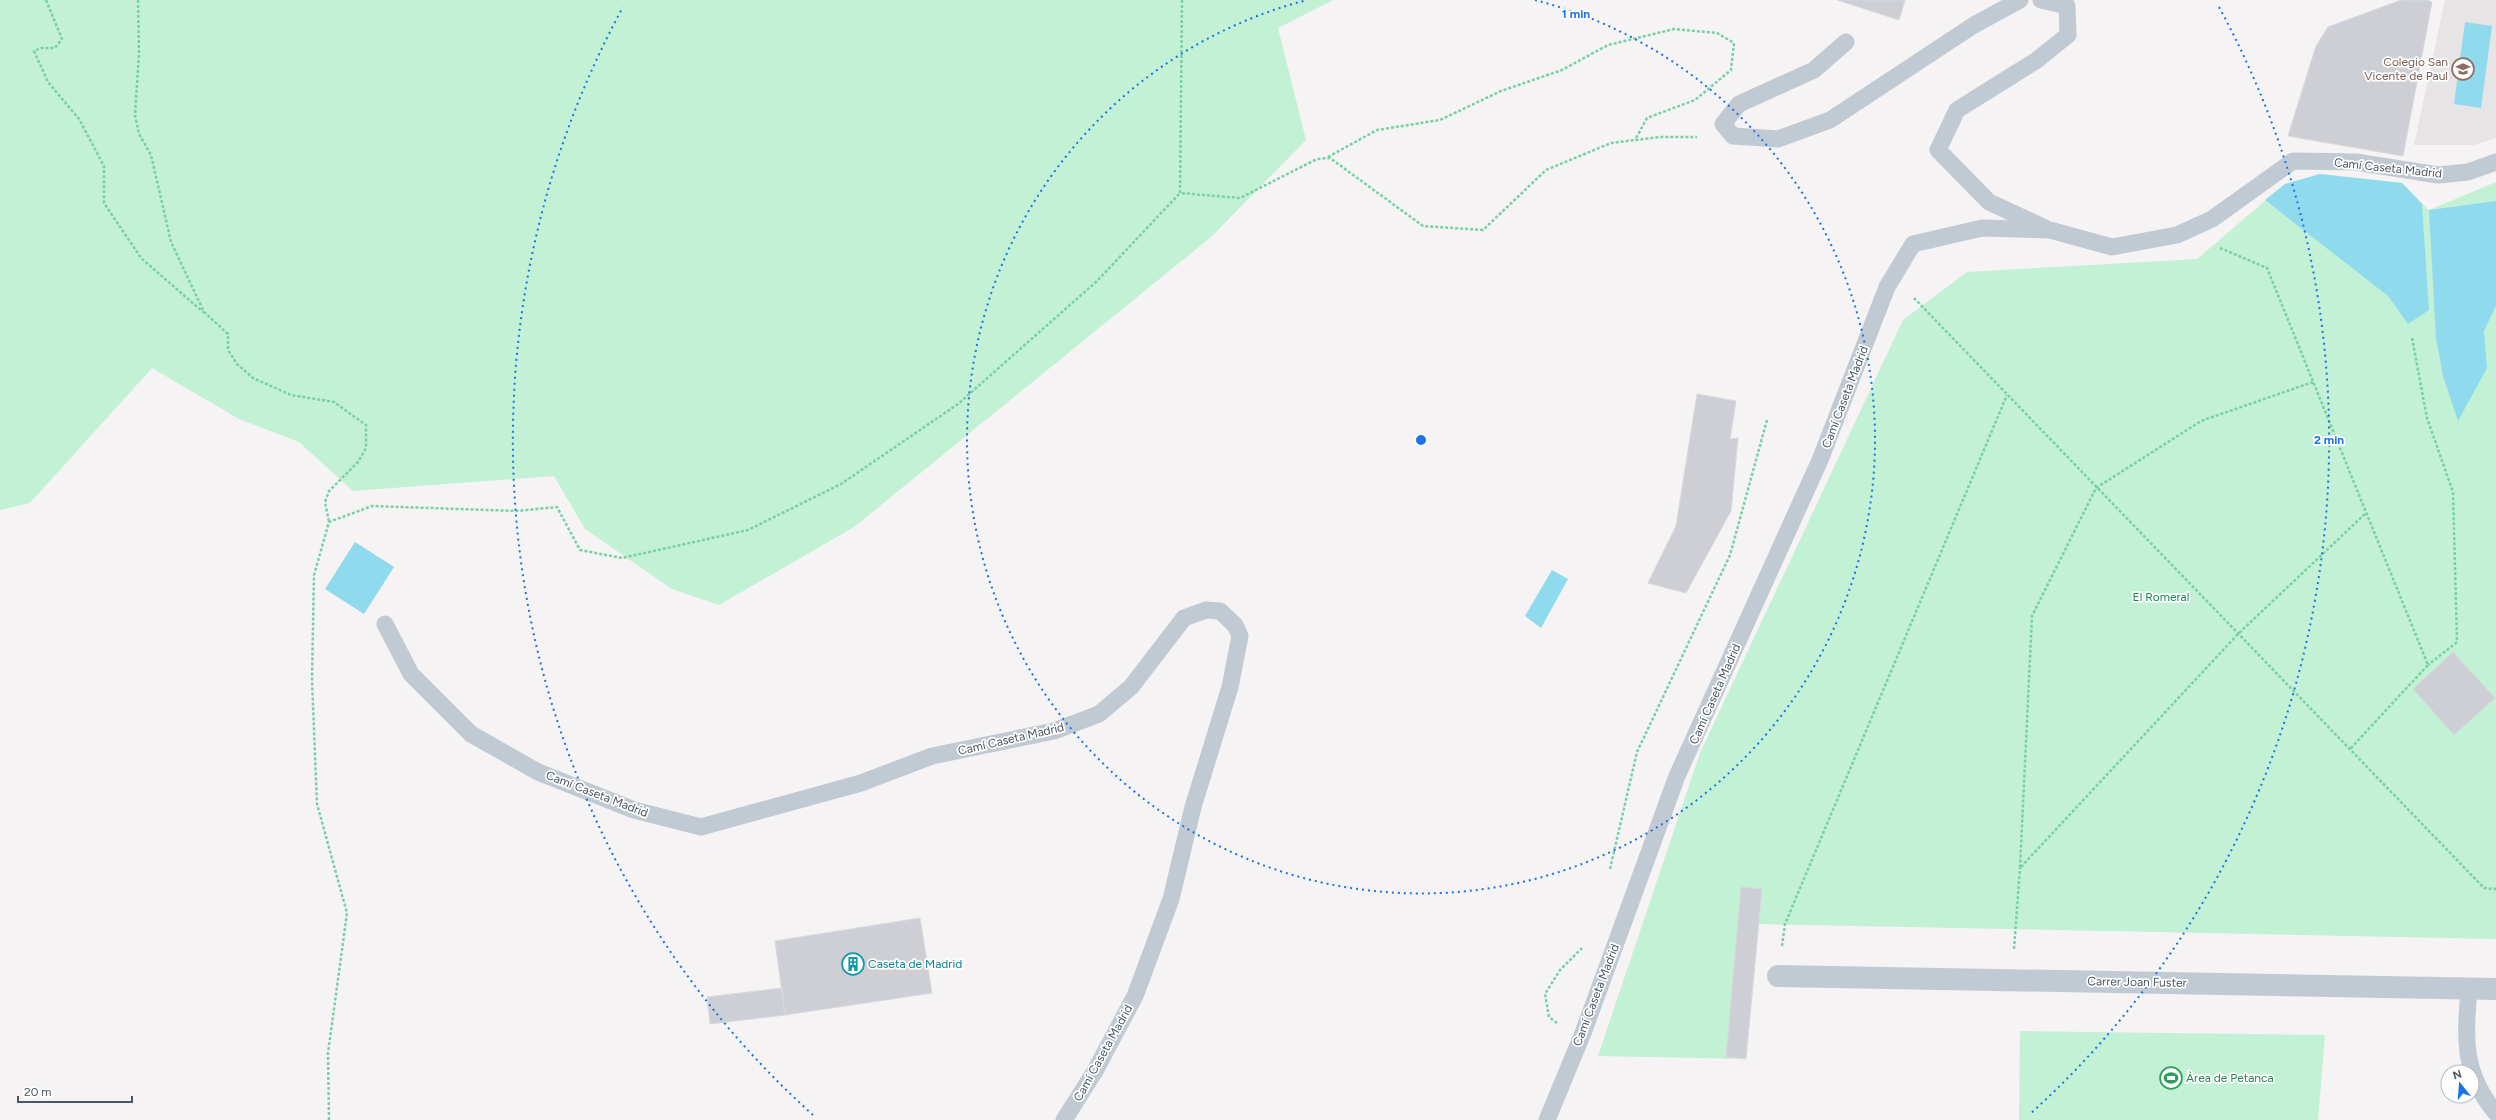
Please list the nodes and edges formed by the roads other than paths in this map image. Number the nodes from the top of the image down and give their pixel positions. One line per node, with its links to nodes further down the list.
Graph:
1 (2020, 0): 3 (lane)
2 (2041, 0): 5 (lane)
3 (1846, 42)
4 (2496, 162): 5 (lane, Camí Caseta Madrid)
5 (2050, 230): 12 (lane, Camí Caseta Madrid)
6 (385, 624): 11 (lane, Camí Caseta Madrid)
7 (1778, 976): 8 (street, Carrer Joan Fuster)
8 (2469, 988): 9 (street, Carrer Joan Fuster); 10 (lane)
9 (2496, 989)
10 (2496, 1113)
11 (1064, 1120)
12 (1547, 1120)

